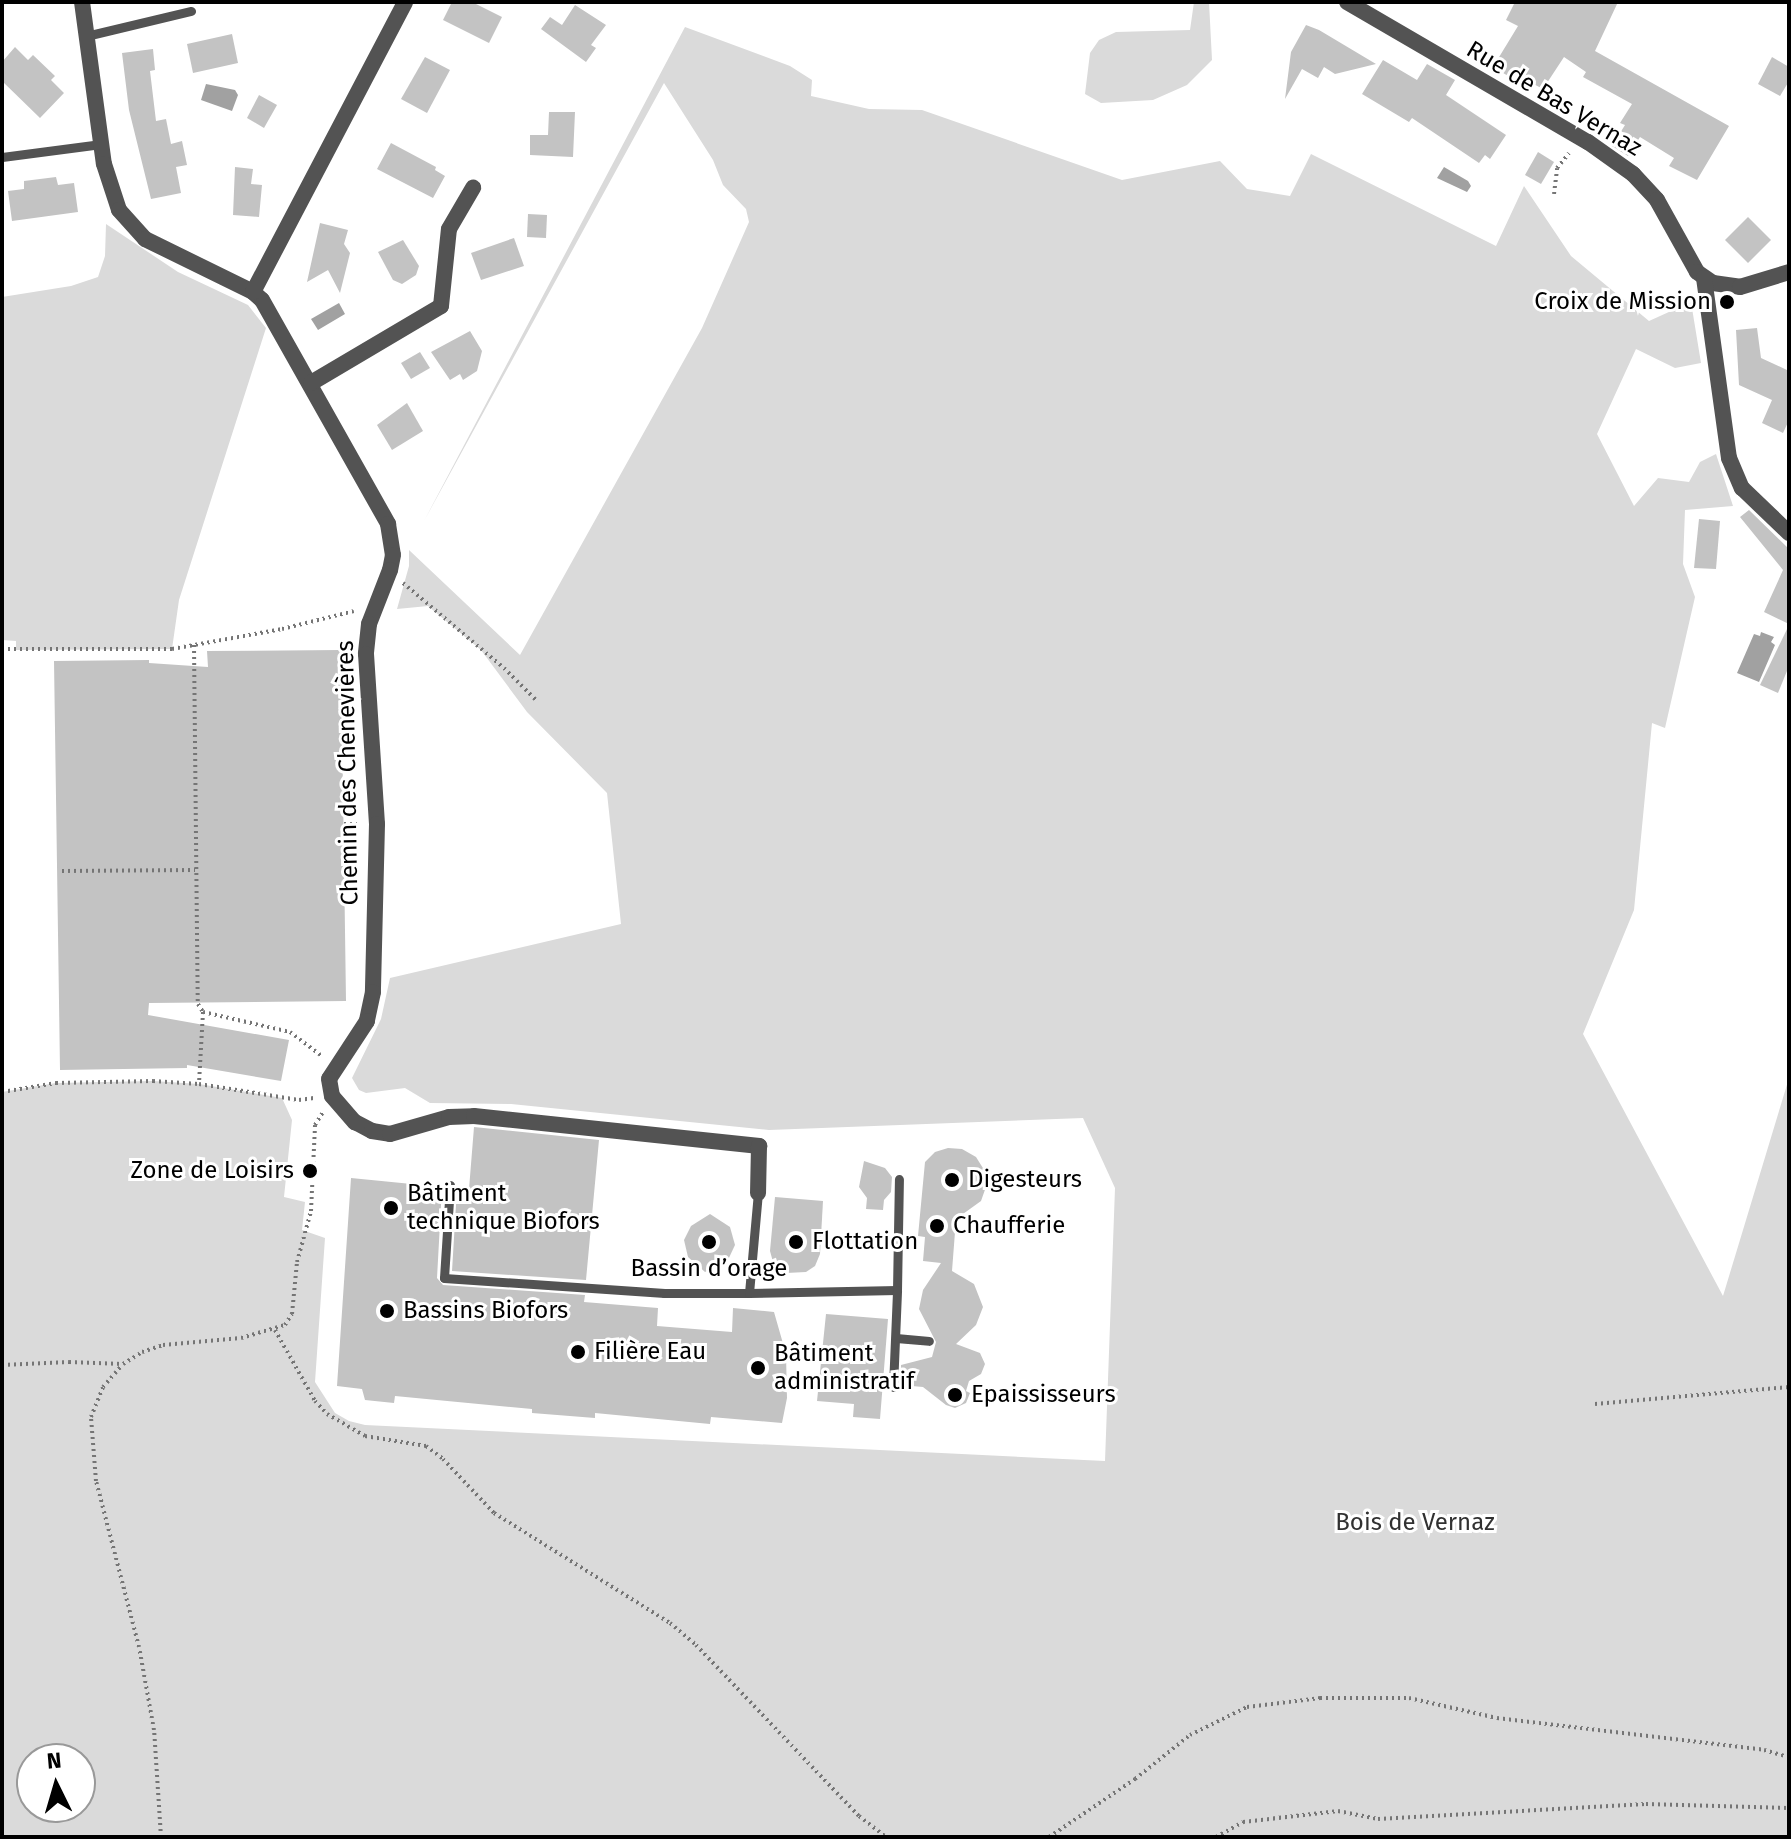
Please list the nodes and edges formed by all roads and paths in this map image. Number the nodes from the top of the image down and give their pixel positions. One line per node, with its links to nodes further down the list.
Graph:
1 (82, 2): 5 (street)
2 (405, 2): 13 (street)
3 (1347, 2): 6 (street, Rue de Bas Vernaz)
4 (191, 11): 5 (lane)
5 (86, 36): 7 (street)
6 (1581, 138): 10 (path); 12 (street, Rue de Bas Vernaz)
7 (101, 144): 8 (lane); 13 (street)
8 (2, 157)
9 (473, 188): 14 (street)
10 (1554, 194)
11 (1789, 272): 12 (street)
12 (1704, 278): 15 (street)
13 (253, 292): 14 (street)
14 (311, 383): 16 (street)
15 (1789, 533)
16 (390, 570): 17 (street, Chemin des Chenevières); 20 (path)
17 (375, 603): 18 (path); 24 (street, Chemin des Chenevières)
18 (194, 645): 19 (path); 21 (path)
19 (2, 649)
20 (537, 701)
21 (195, 870): 22 (path); 23 (path)
22 (62, 871)
23 (203, 1012): 24 (path); 25 (path)
24 (335, 1067): 27 (street, Chemin des Chenevières)
25 (199, 1084): 26 (path); 27 (path)
26 (2, 1092)
27 (332, 1096): 31 (street)
28 (315, 1125): 34 (path)
29 (899, 1179): 32 (lane)
30 (450, 1185): 33 (lane)
31 (758, 1193): 33 (lane)
32 (897, 1290): 33 (lane); 35 (lane)
33 (749, 1293)
34 (275, 1330): 37 (path); 45 (path)
35 (896, 1338): 36 (lane); 39 (lane)
36 (929, 1341)
37 (123, 1364): 38 (path); 44 (path)
38 (2, 1365)
39 (893, 1387)
40 (1789, 1387): 41 (path)
41 (1595, 1404)
42 (1789, 1757): 46 (path)
43 (1789, 1808): 47 (path)
44 (161, 1837)
45 (886, 1837)
46 (1049, 1837)
47 (1216, 1837)

